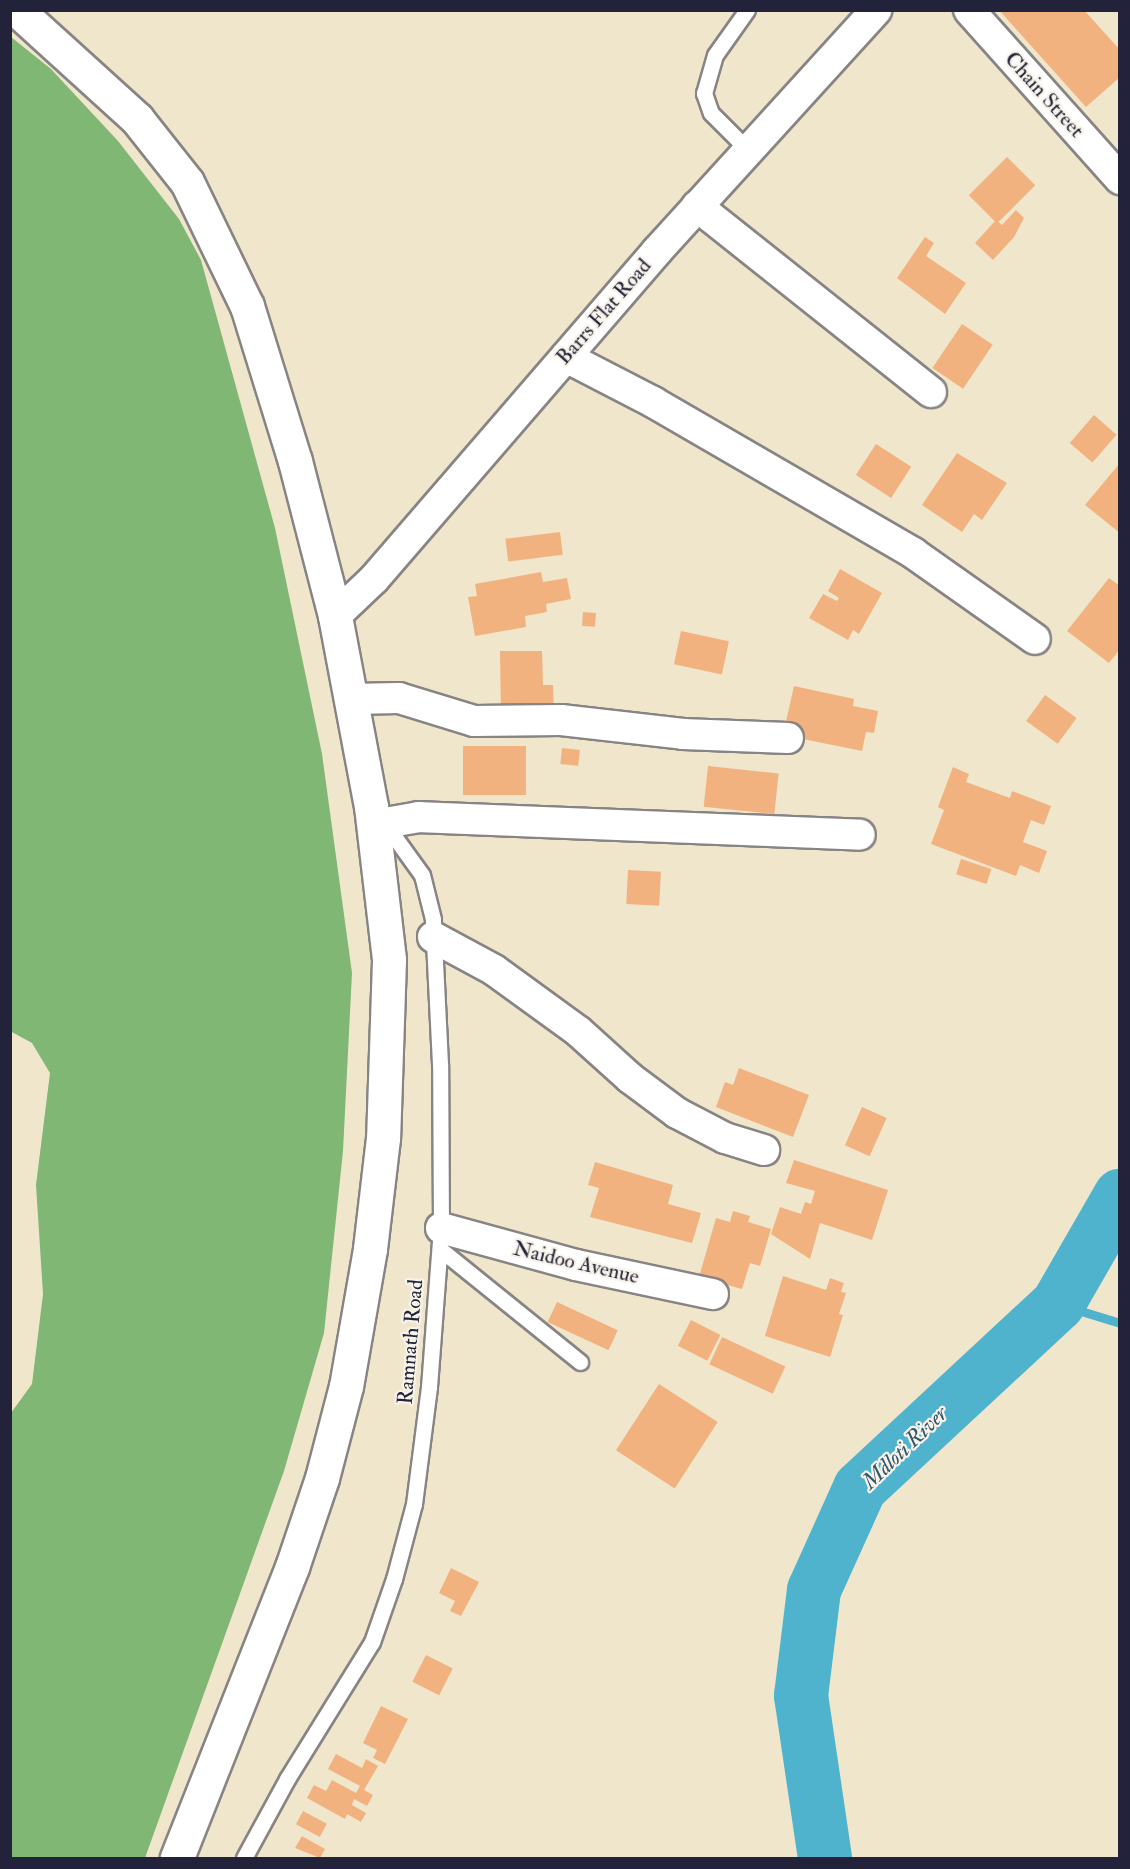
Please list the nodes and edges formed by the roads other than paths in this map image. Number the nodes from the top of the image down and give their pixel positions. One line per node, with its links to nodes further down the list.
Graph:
1 (17, 10): 10 (street)
2 (747, 10): 5 (lane)
3 (876, 10): 5 (street, Barrs Flat Road)
4 (969, 10): 6 (street, Chain Street)
5 (748, 150): 7 (street, Barrs Flat Road)
6 (1119, 179)
7 (698, 206): 8 (street, Barrs Flat Road); 9 (street)
8 (566, 357): 10 (street, Barrs Flat Road); 11 (street)
9 (931, 392)
10 (335, 616): 12 (street)
11 (1035, 639)
12 (351, 699): 13 (street); 14 (street)
13 (788, 738)
14 (378, 814): 15 (street); 16 (lane, Ramnath Road); 21 (street)
15 (860, 835)
16 (434, 937): 17 (street); 18 (lane, Ramnath Road)
17 (764, 1150)
18 (440, 1239): 19 (street, Naidoo Avenue); 20 (lane); 22 (lane, Ramnath Road)
19 (712, 1294)
20 (580, 1362)
21 (177, 1858)
22 (244, 1858)

